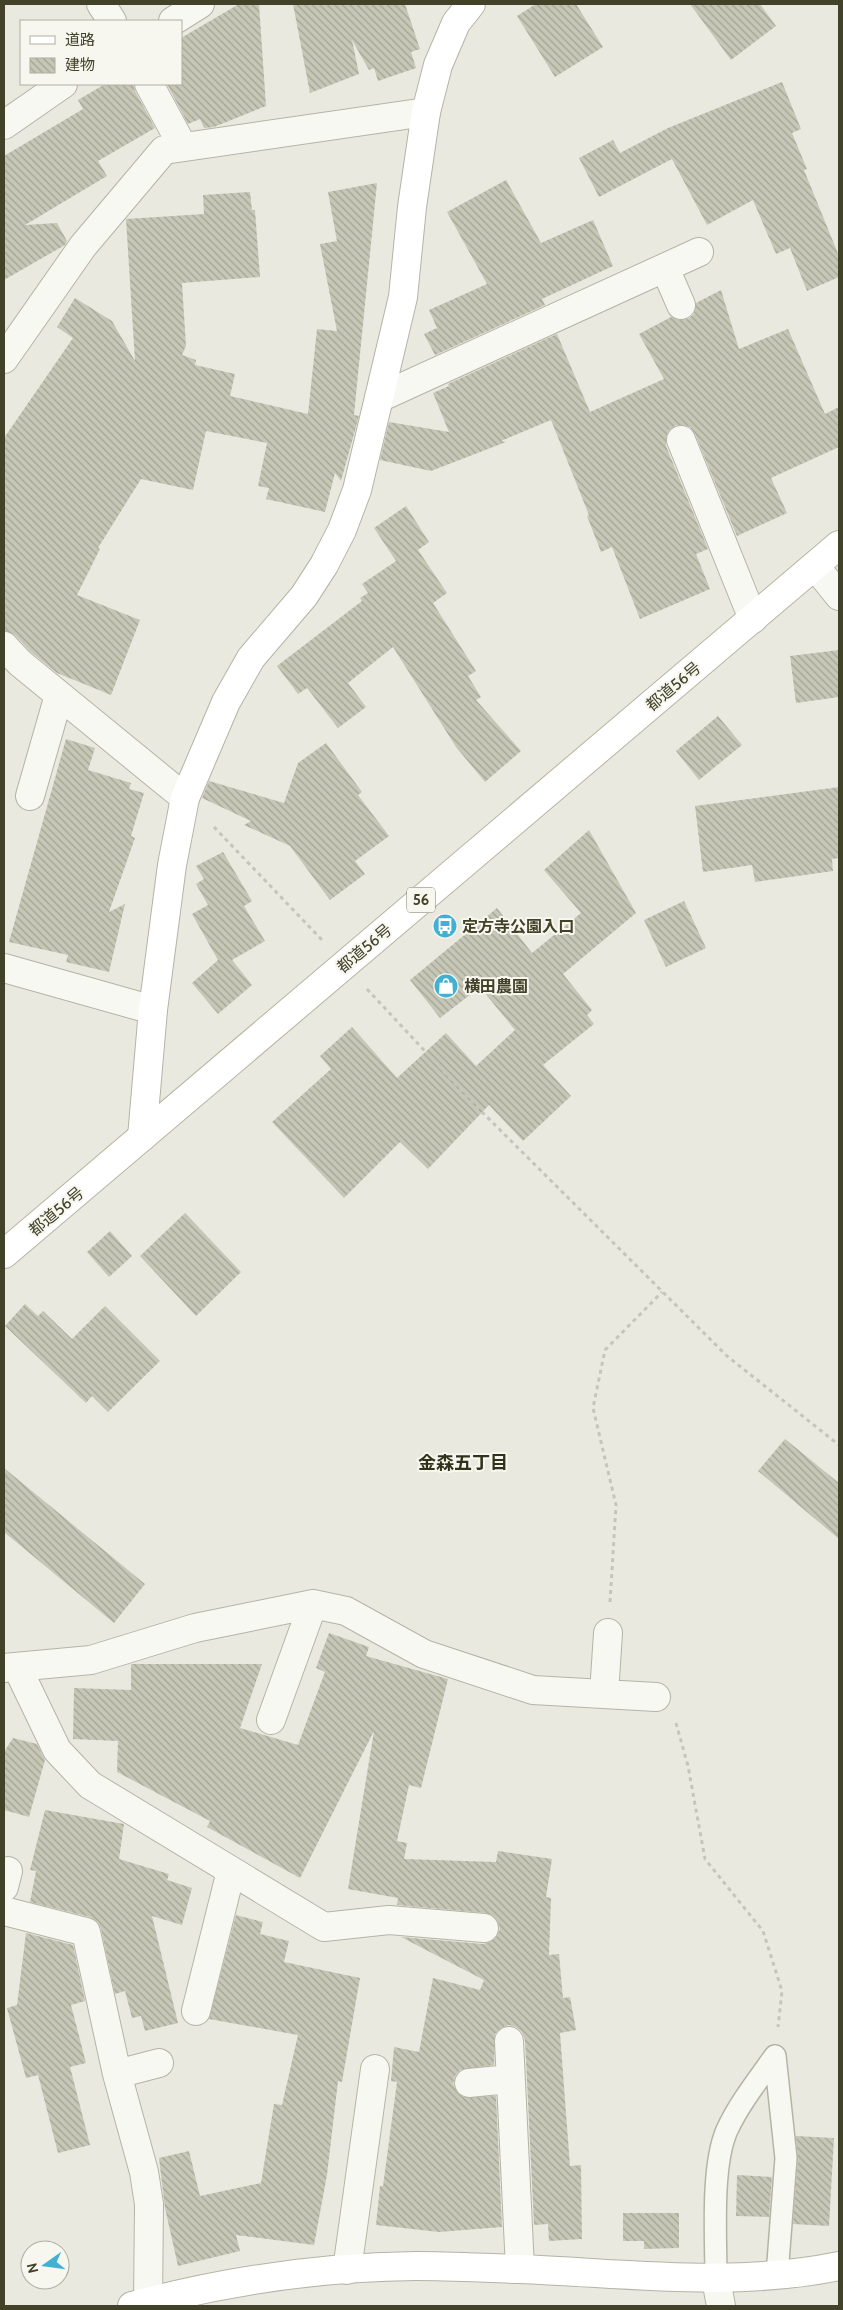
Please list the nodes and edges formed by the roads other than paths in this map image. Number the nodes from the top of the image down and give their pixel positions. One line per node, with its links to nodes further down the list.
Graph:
1 (101, 4): 4 (street)
2 (200, 4): 5 (street)
3 (471, 4): 8 (street)
4 (111, 20)
5 (175, 20)
6 (62, 85): 9 (street)
7 (150, 85): 10 (street)
8 (426, 112): 10 (street); 15 (street)
9 (4, 125)
10 (184, 147): 14 (street)
11 (699, 252): 12 (street)
12 (665, 268): 13 (street); 15 (street)
13 (681, 305)
14 (4, 359)
15 (379, 398): 24 (street)
16 (681, 440): 20 (street)
17 (839, 545): 18 (street, 都道56号 / 56)
18 (815, 566): 19 (street); 20 (street, 都道56号 / 56)
19 (839, 596)
20 (753, 619): 27 (street, 都道56号 / 56)
21 (4, 646): 22 (street)
22 (59, 695): 23 (street); 24 (street)
23 (30, 796)
24 (185, 798): 26 (street)
25 (4, 968): 26 (street)
26 (153, 1010): 27 (street)
27 (142, 1137): 28 (street, 都道56号 / 56)
28 (4, 1254)
29 (313, 1604): 31 (street); 32 (street); 34 (street)
30 (608, 1633): 32 (street)
31 (11, 1668): 35 (street)
32 (604, 1694): 33 (street)
33 (656, 1697)
34 (271, 1720)
35 (231, 1871): 37 (street); 38 (street)
36 (4, 1911): 42 (street)
37 (484, 1928)
38 (196, 2011)
39 (509, 2041): 43 (street)
40 (158, 2063): 42 (street)
41 (375, 2069): 47 (street)
42 (118, 2074): 50 (street)
43 (510, 2079): 44 (street); 46 (street)
44 (469, 2083)
45 (839, 2266): 48 (street)
46 (520, 2269): 47 (street); 49 (street)
47 (348, 2270): 50 (street)
48 (777, 2275): 49 (street); 49 (lane)
49 (716, 2279): 51 (street)
50 (140, 2304)
51 (722, 2306)

